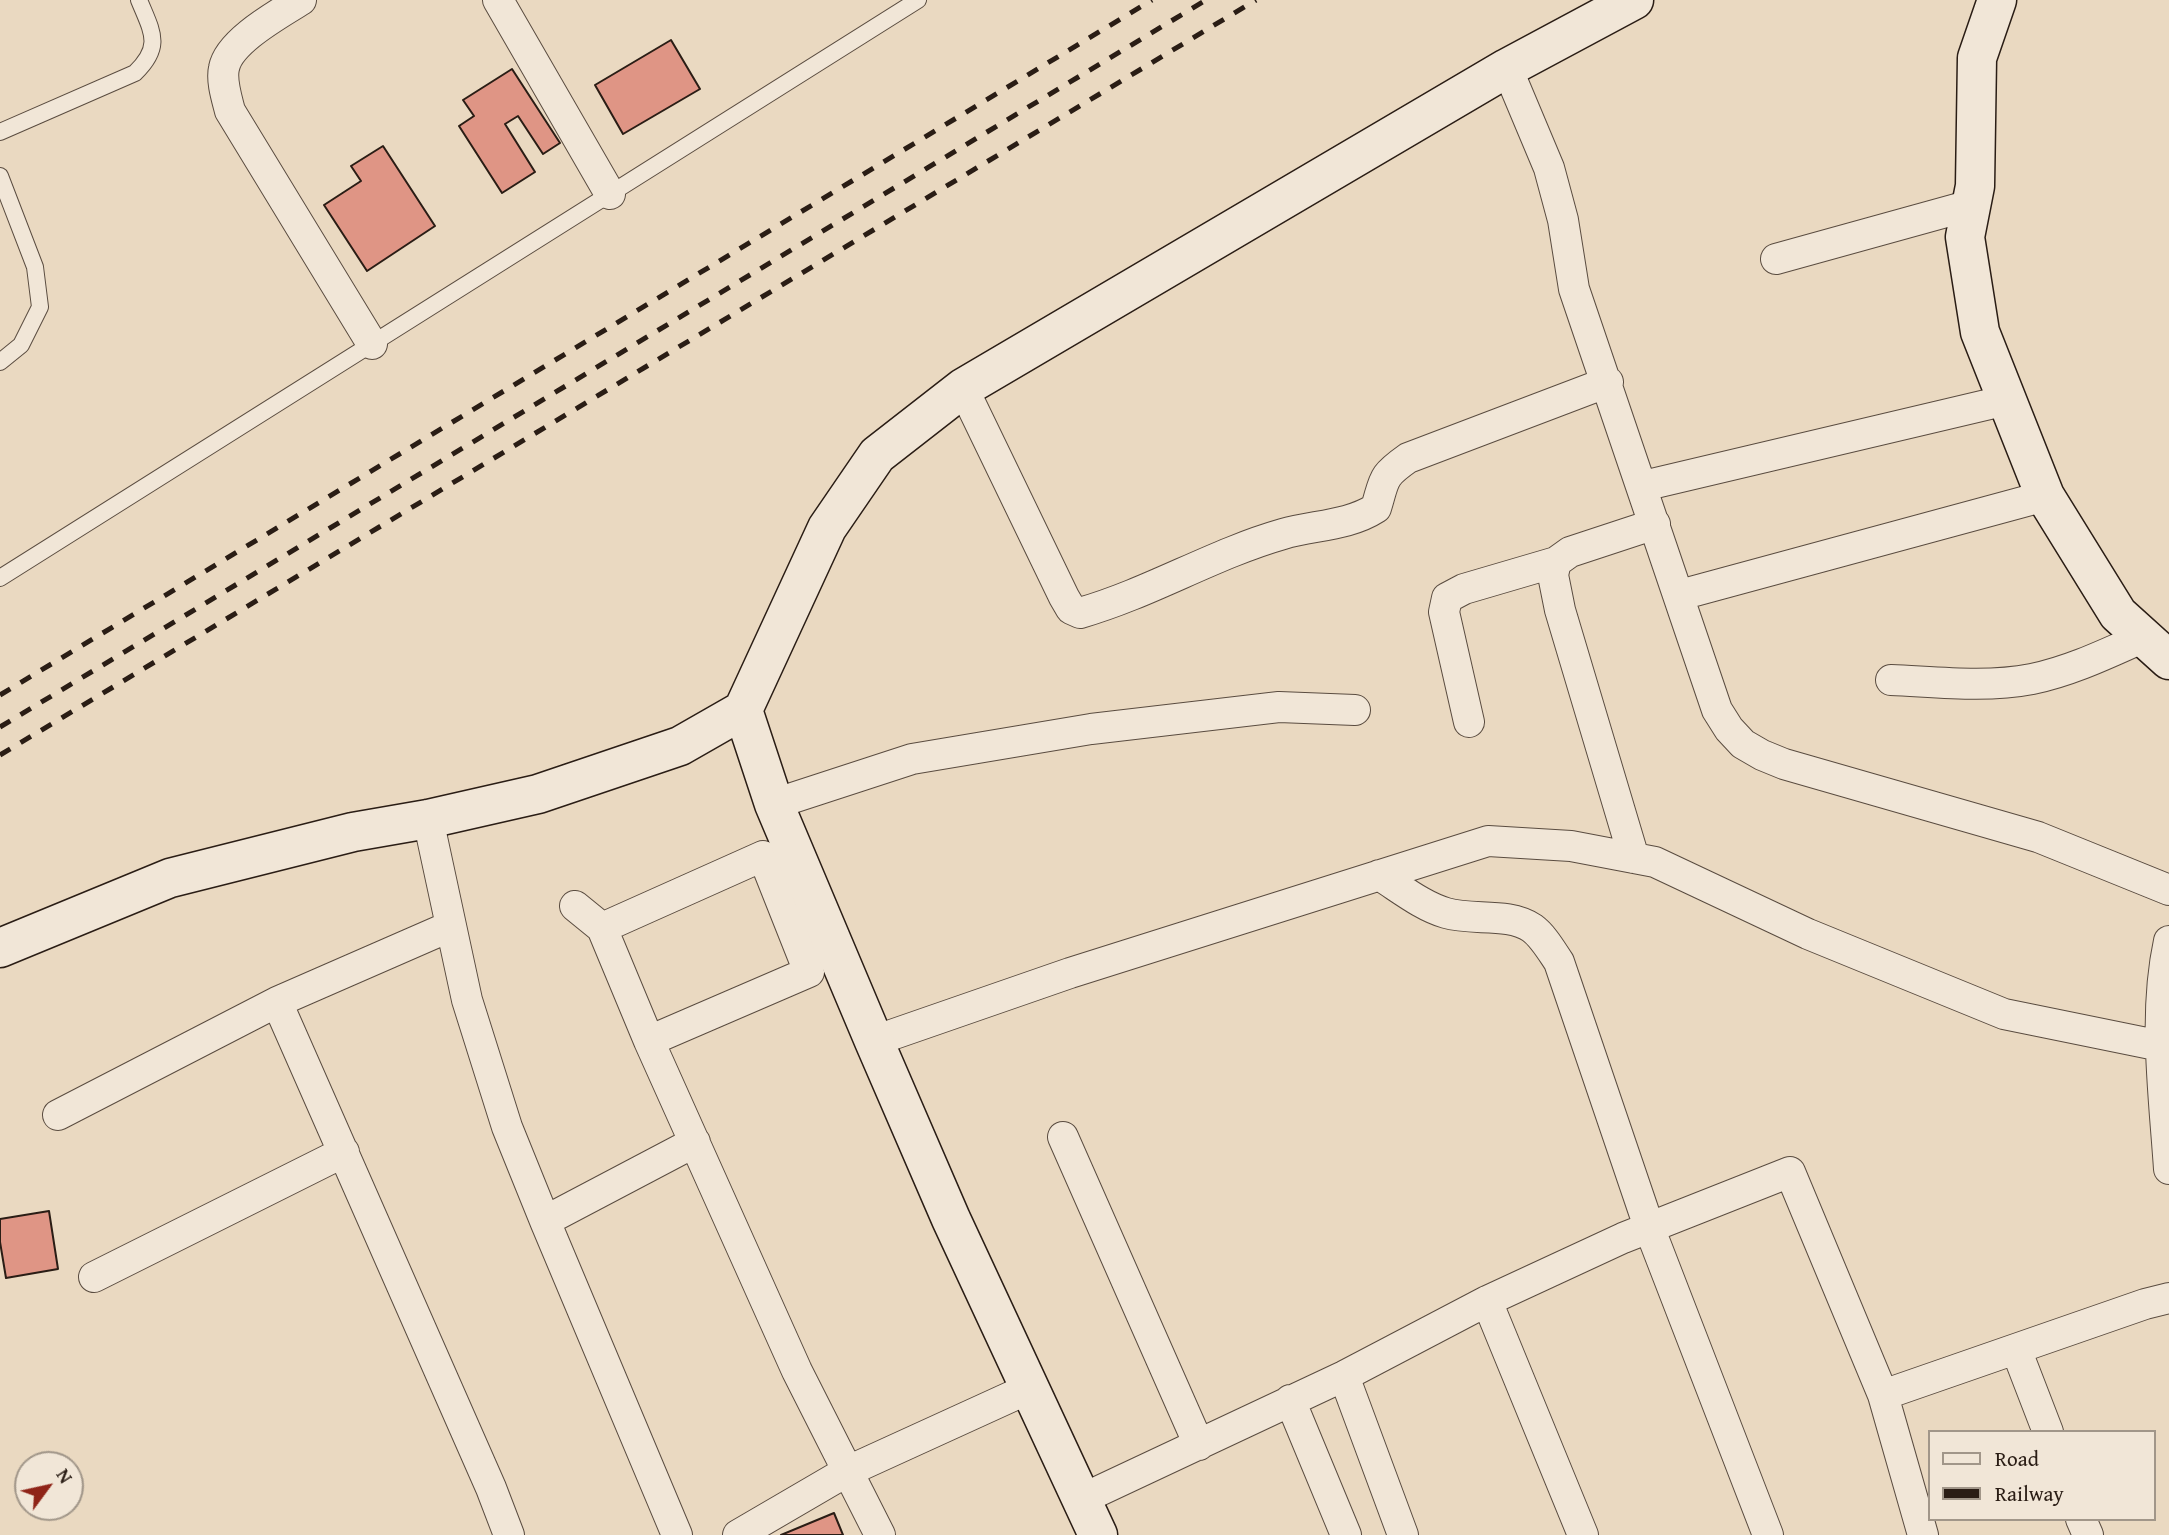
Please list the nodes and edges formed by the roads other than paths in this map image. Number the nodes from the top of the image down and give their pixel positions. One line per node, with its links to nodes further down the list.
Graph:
1 (139, 0): 8 (lane)
2 (301, 0): 13 (street)
3 (498, 0): 10 (street)
4 (918, 0): 10 (lane)
5 (1634, 0): 7 (street)
6 (1997, 0): 11 (street)
7 (1507, 68): 15 (street); 16 (street)
8 (0, 132)
9 (0, 176): 14 (lane)
10 (610, 194): 13 (lane)
11 (1971, 205): 12 (street); 17 (street)
12 (1776, 259)
13 (372, 344): 22 (lane)
14 (0, 362)
15 (1608, 382): 16 (street); 18 (street)
16 (963, 388): 26 (street)
17 (2007, 400): 18 (street); 19 (street)
18 (1643, 485): 20 (street)
19 (2045, 496): 23 (street); 24 (street)
20 (1655, 524): 21 (street); 23 (street)
21 (1556, 562): 28 (street); 31 (street)
22 (0, 579)
23 (1680, 595): 33 (street)
24 (2156, 648): 25 (street)
25 (1891, 680)
26 (743, 710): 29 (street); 30 (street)
27 (1355, 710): 29 (street)
28 (1469, 722)
29 (774, 804): 41 (street)
30 (428, 819): 35 (street); 38 (street)
31 (1634, 858): 32 (street); 42 (street)
32 (1379, 875): 41 (street); 49 (street)
33 (2169, 890)
34 (575, 906): 36 (street)
35 (451, 926): 39 (street); 48 (street)
36 (602, 928): 40 (street); 40 (street)
37 (2169, 940): 42 (street)
38 (0, 948)
39 (277, 1002): 43 (street); 46 (street)
40 (649, 1041): 45 (street)
41 (874, 1041): 55 (street)
42 (2161, 1046): 47 (street)
43 (58, 1115)
44 (1063, 1137): 59 (street)
45 (695, 1142): 48 (street); 60 (street)
46 (344, 1152): 50 (street); 62 (street)
47 (2169, 1169)
48 (545, 1221): 63 (street)
49 (1649, 1227): 52 (street); 56 (street); 70 (street)
50 (94, 1277)
51 (2169, 1298): 53 (street)
52 (1486, 1301): 54 (street); 69 (street)
53 (2016, 1349): 56 (street); 58 (street)
54 (1344, 1376): 57 (street); 68 (street)
55 (1030, 1388): 60 (street); 61 (street)
56 (1883, 1395): 71 (street)
57 (1290, 1400): 59 (street); 67 (street)
58 (2047, 1430)
59 (1199, 1445): 61 (street)
60 (846, 1472): 64 (street); 65 (street)
61 (1082, 1499): 66 (street)
62 (509, 1535)
63 (677, 1535)
64 (738, 1535)
65 (880, 1535)
66 (1098, 1535)
67 (1346, 1535)
68 (1403, 1535)
69 (1583, 1535)
70 (1768, 1535)
71 (1923, 1535)

